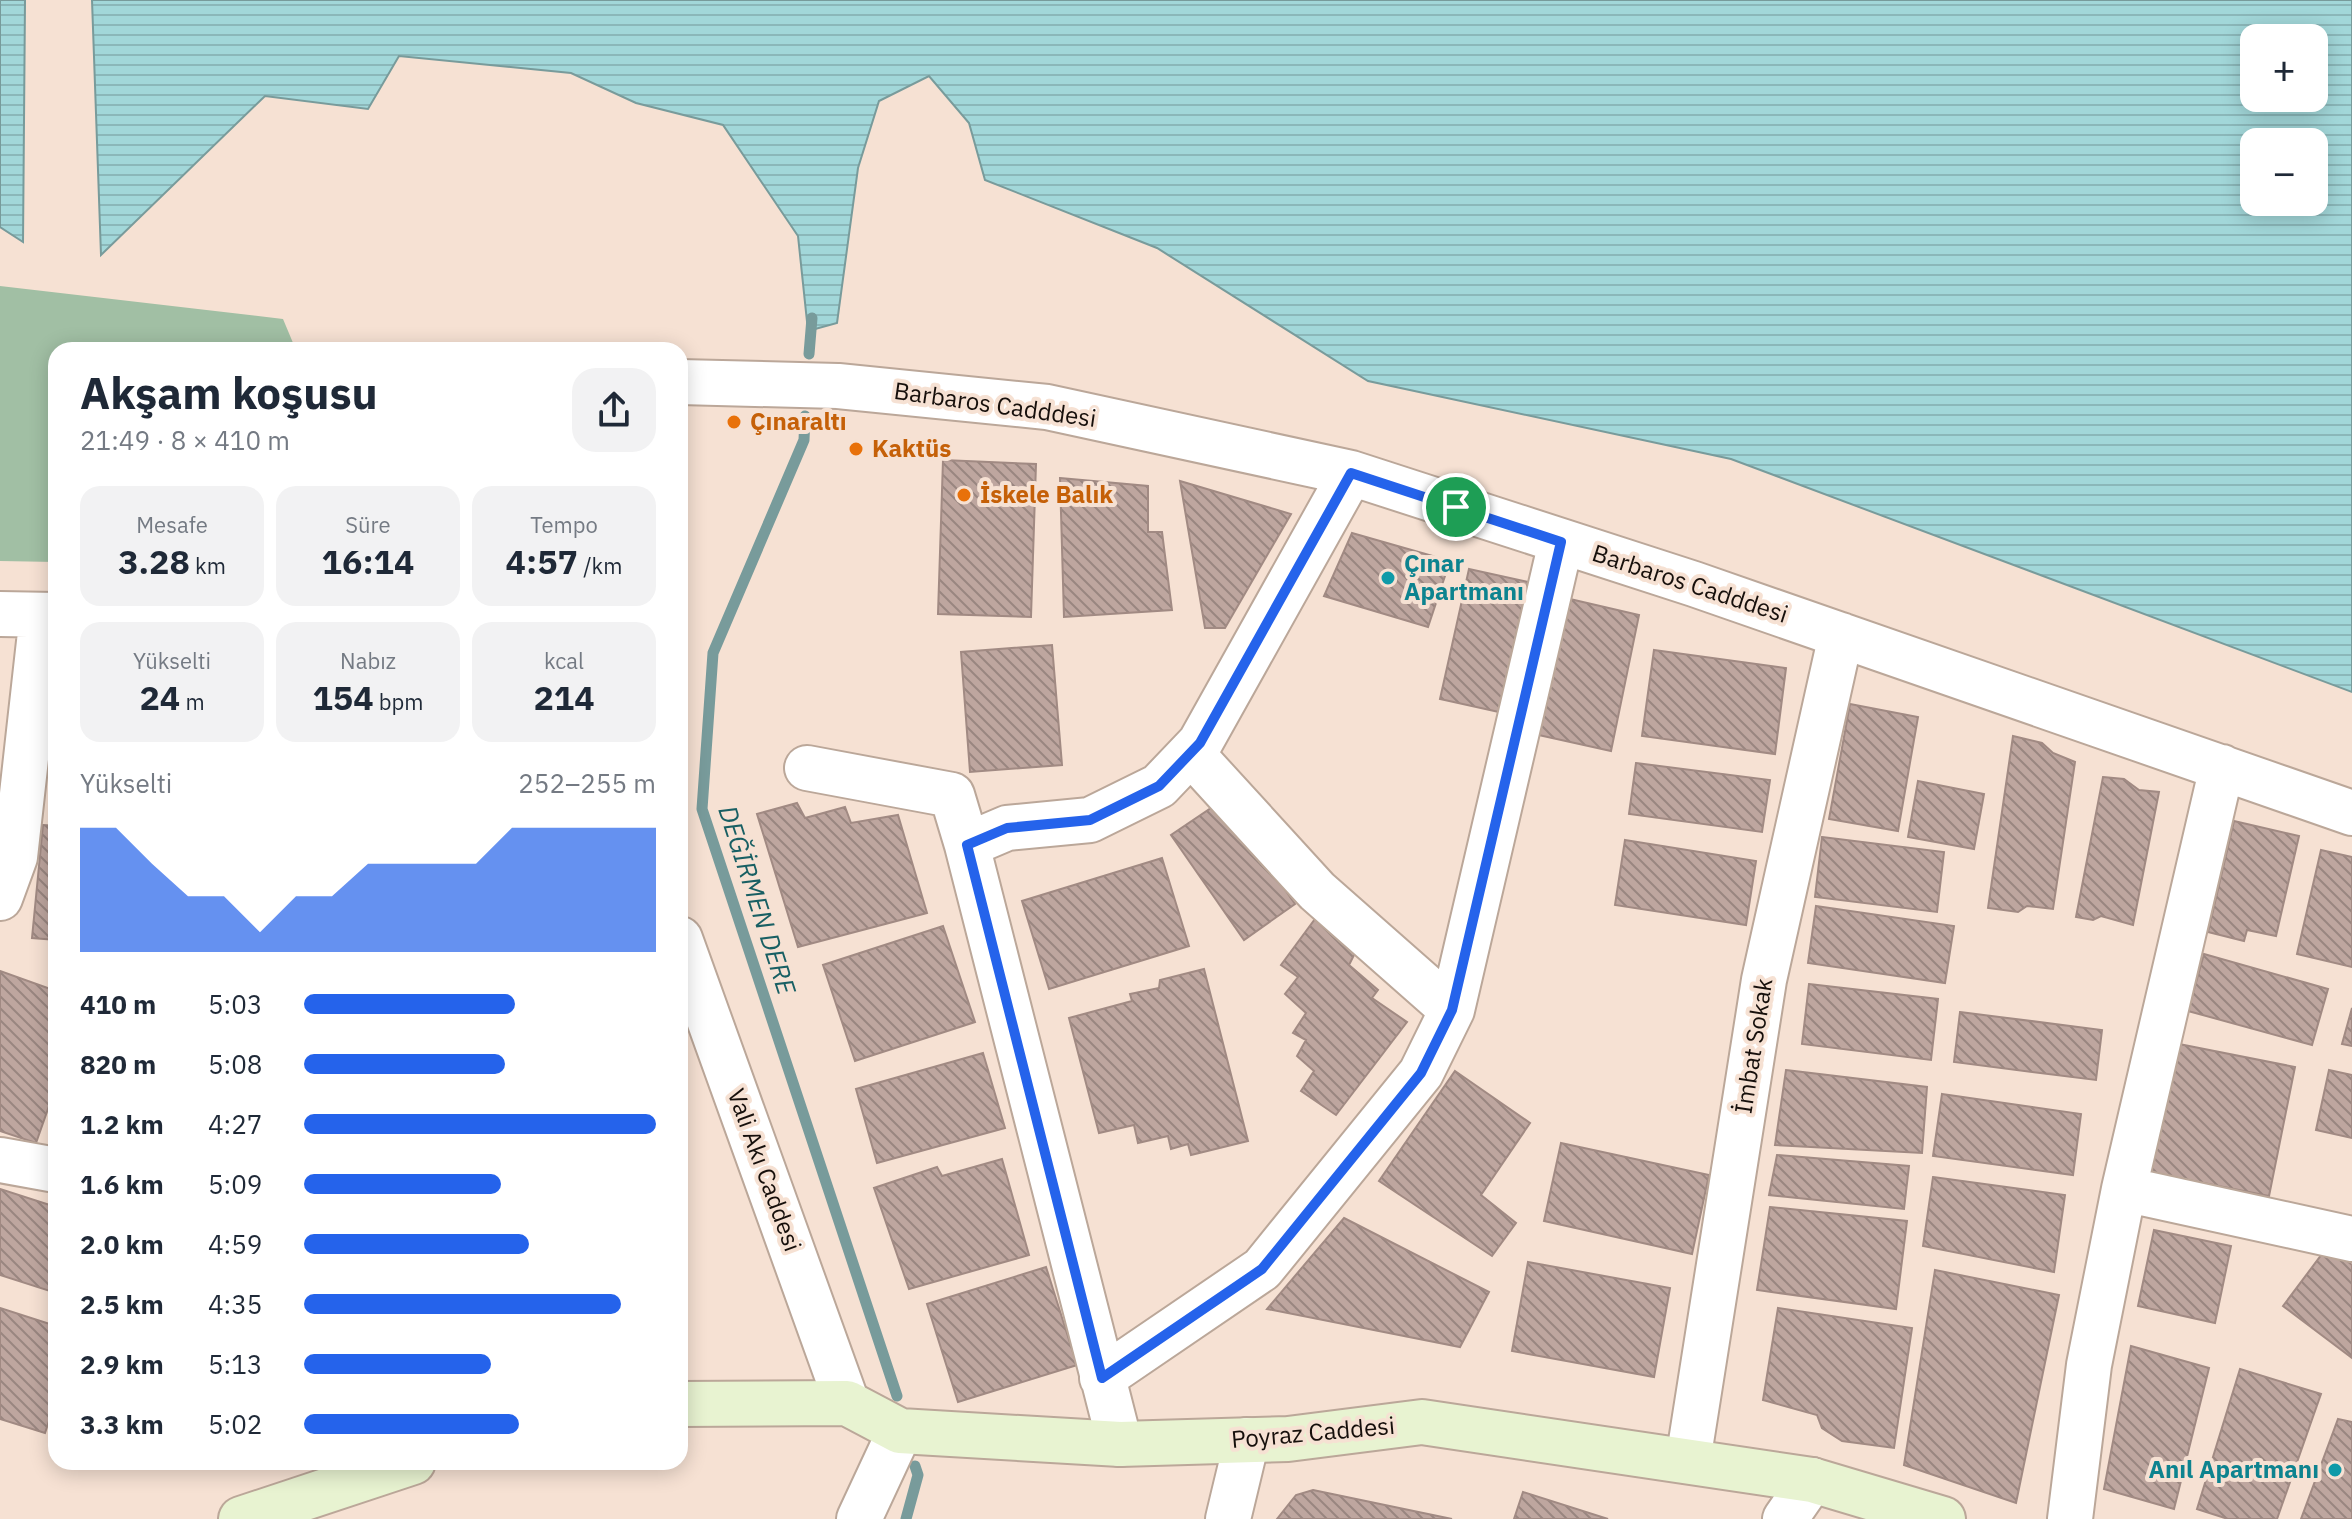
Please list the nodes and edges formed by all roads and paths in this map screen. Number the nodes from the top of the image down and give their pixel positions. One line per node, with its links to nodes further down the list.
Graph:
1 (688, 382): 2 (street, Barbaros Cadddesi)
2 (1351, 473): 3 (street, Barbaros Cadddesi); 6 (street)
3 (1561, 542): 5 (street, Barbaros Cadddesi); 13 (street)
4 (33, 614): 11 (street)
5 (1841, 635): 7 (street, Barbaros Cadddesi); 24 (street, İmbat Sokak)
6 (1191, 753): 10 (street); 13 (street)
7 (2222, 767): 9 (street, Barbaros Cadddesi); 16 (street)
8 (807, 768): 10 (street)
9 (2352, 813)
10 (967, 845): 18 (street)
11 (0, 898)
12 (688, 961): 19 (street, Vali Akı Caddesi)
13 (1452, 1010): 18 (street)
14 (0, 1160): 15 (street)
15 (48, 1169)
16 (2124, 1189): 17 (street); 32 (street)
17 (2352, 1239)
18 (1102, 1378): 23 (street)
19 (847, 1403): 20 (street, Poyraz Caddesi); 21 (street, Poyraz Caddesi)
20 (688, 1404)
21 (900, 1431): 23 (street, Poyraz Caddesi); 28 (street)
22 (1247, 1440): 23 (street, Poyraz Caddesi); 24 (street, Poyraz Caddesi); 29 (street)
23 (1120, 1444)
24 (1688, 1461): 26 (street, Poyraz Caddesi)
25 (385, 1470): 27 (street)
26 (1812, 1480): 30 (street); 31 (street, Poyraz Caddesi)
27 (241, 1519)
28 (859, 1519)
29 (1228, 1519)
30 (1785, 1519)
31 (1943, 1519)
32 (2070, 1519)

